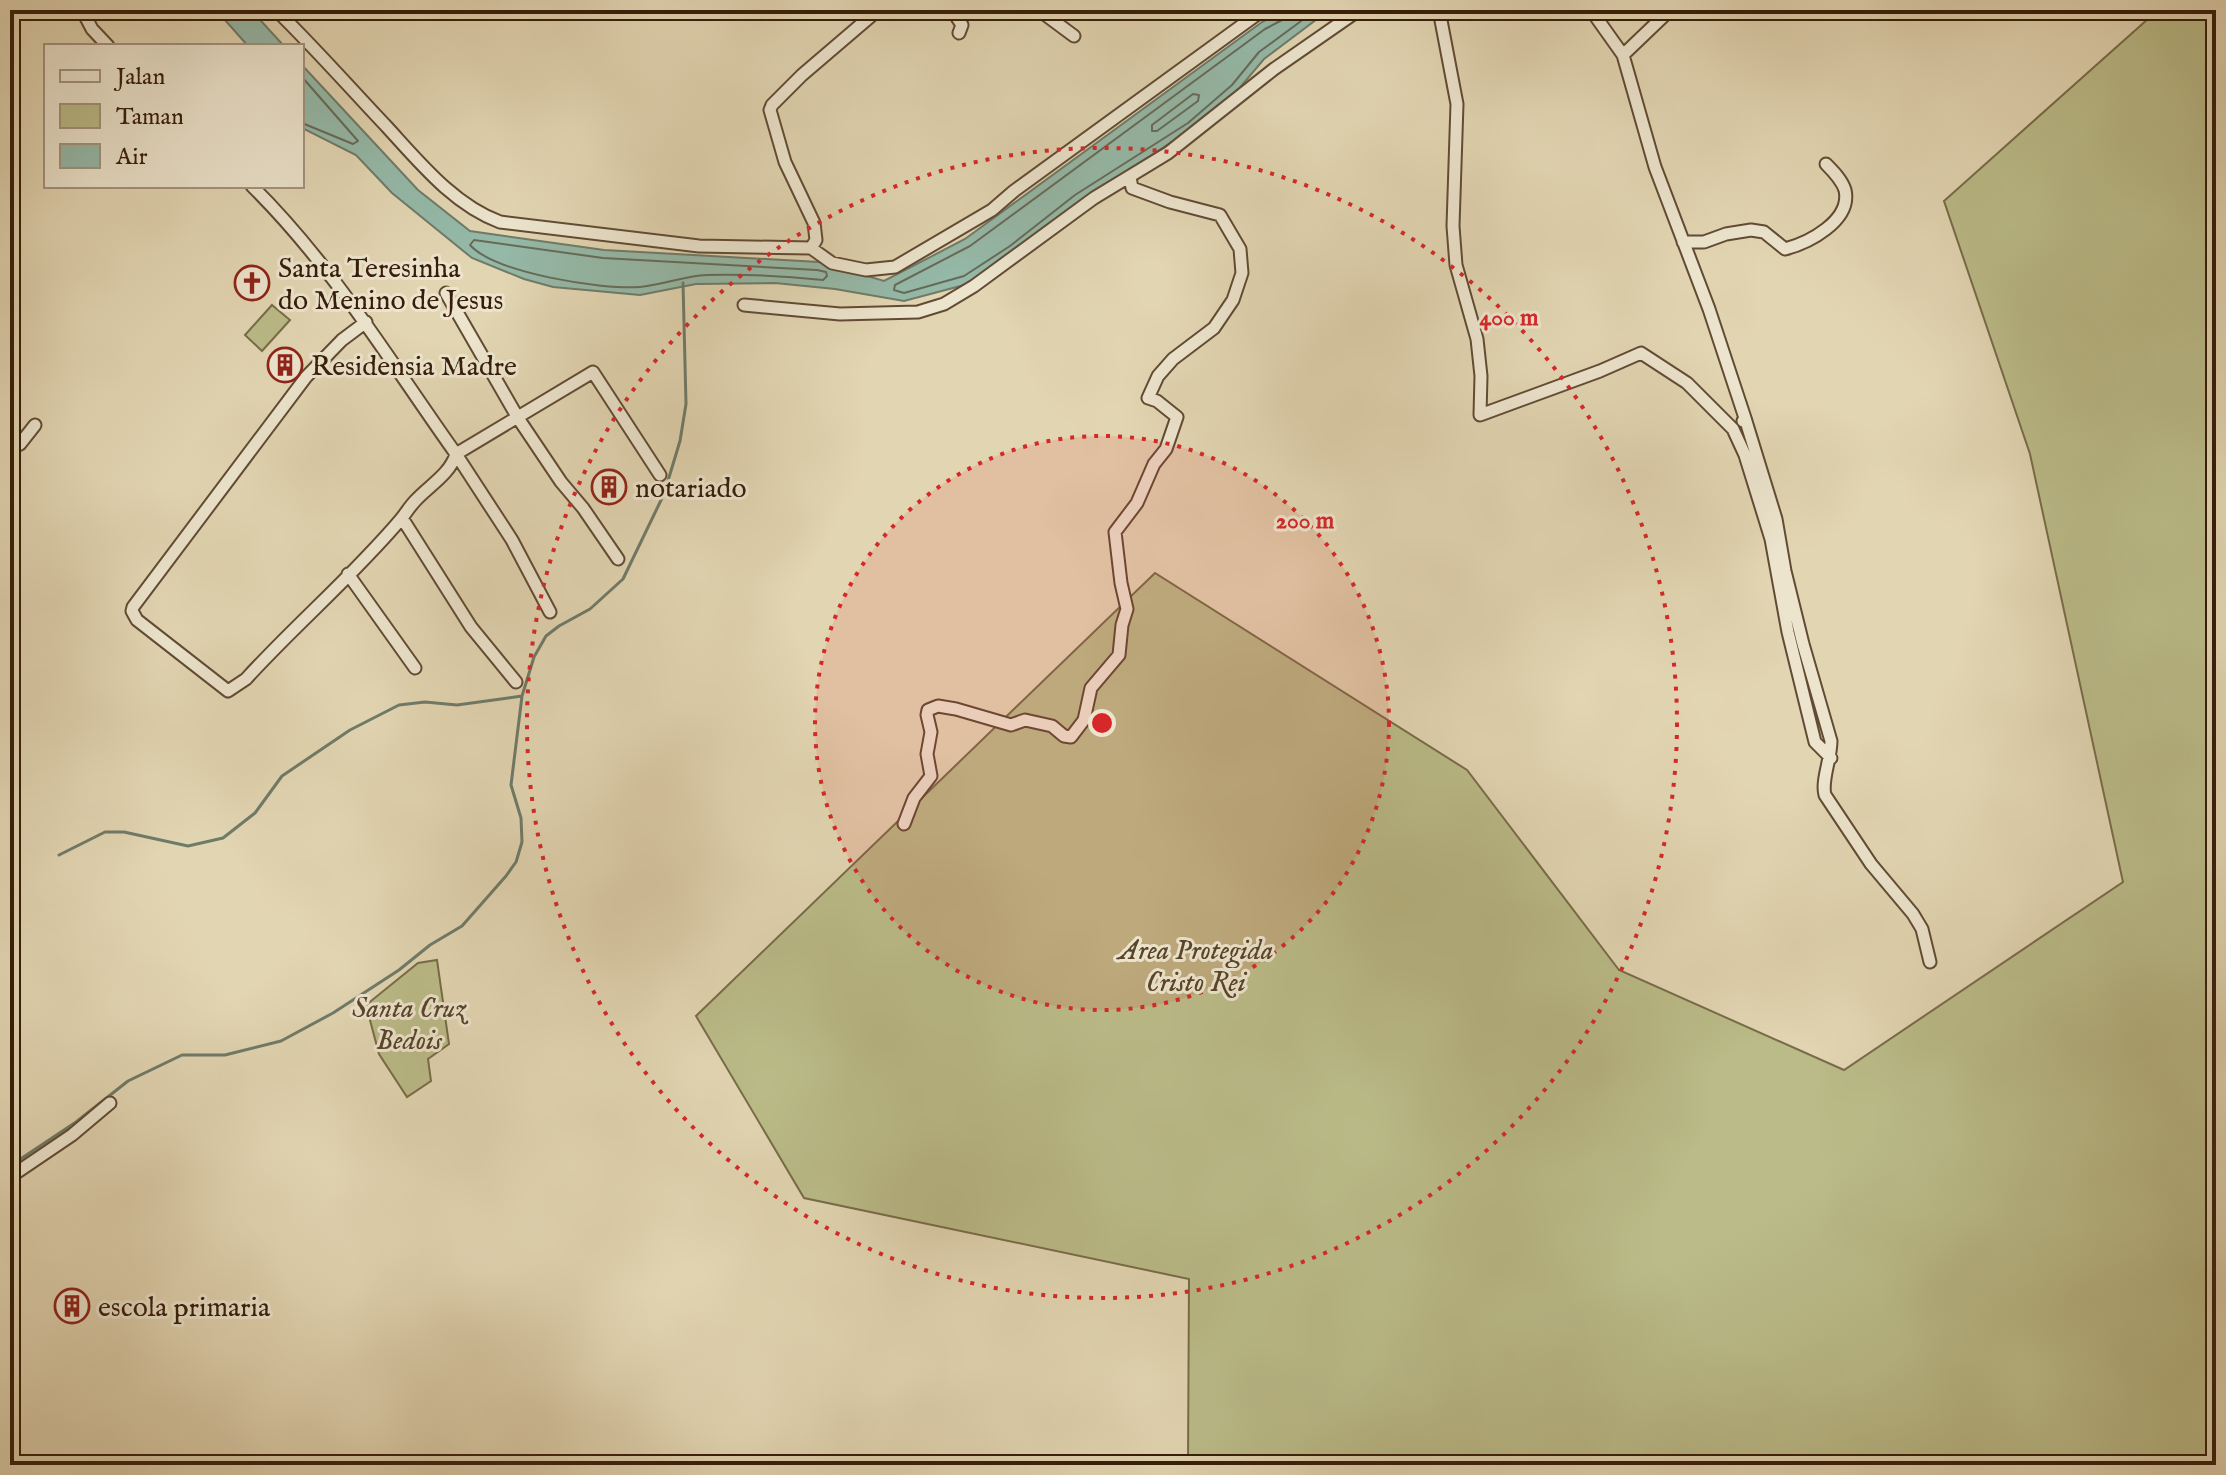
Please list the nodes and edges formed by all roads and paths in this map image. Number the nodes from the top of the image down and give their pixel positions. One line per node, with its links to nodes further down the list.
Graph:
1 (82, 10): 13 (street)
2 (276, 10): 19 (street)
3 (878, 10): 19 (street)
4 (952, 10): 11 (street)
5 (1039, 10): 12 (street)
6 (1263, 10): 19 (street)
7 (1359, 10): 16 (street)
8 (1439, 10): 26 (street)
9 (1591, 10): 14 (street)
10 (1670, 10): 14 (street)
11 (959, 33)
12 (1074, 36)
13 (106, 44)
14 (1623, 55): 18 (street)
15 (1826, 164): 18 (street)
16 (1130, 177): 21 (street); 37 (street)
17 (254, 188): 22 (street)
18 (1683, 242): 24 (street)
19 (811, 248)
20 (446, 293): 23 (street)
21 (744, 305)
22 (366, 322): 28 (street); 32 (street)
23 (518, 418): 28 (street); 29 (street); 31 (street)
24 (1745, 418): 26 (street); 36 (street)
25 (35, 425): 27 (street)
26 (1733, 429): 36 (street)
27 (10, 449)
28 (456, 454): 30 (street); 33 (street)
29 (660, 475)
30 (402, 518): 32 (street); 35 (street)
31 (618, 559)
32 (348, 574): 34 (street)
33 (550, 612)
34 (415, 668)
35 (516, 682)
36 (1831, 758): 38 (street)
37 (904, 824)
38 (1930, 962)
39 (110, 1103): 40 (street)
40 (10, 1177)

